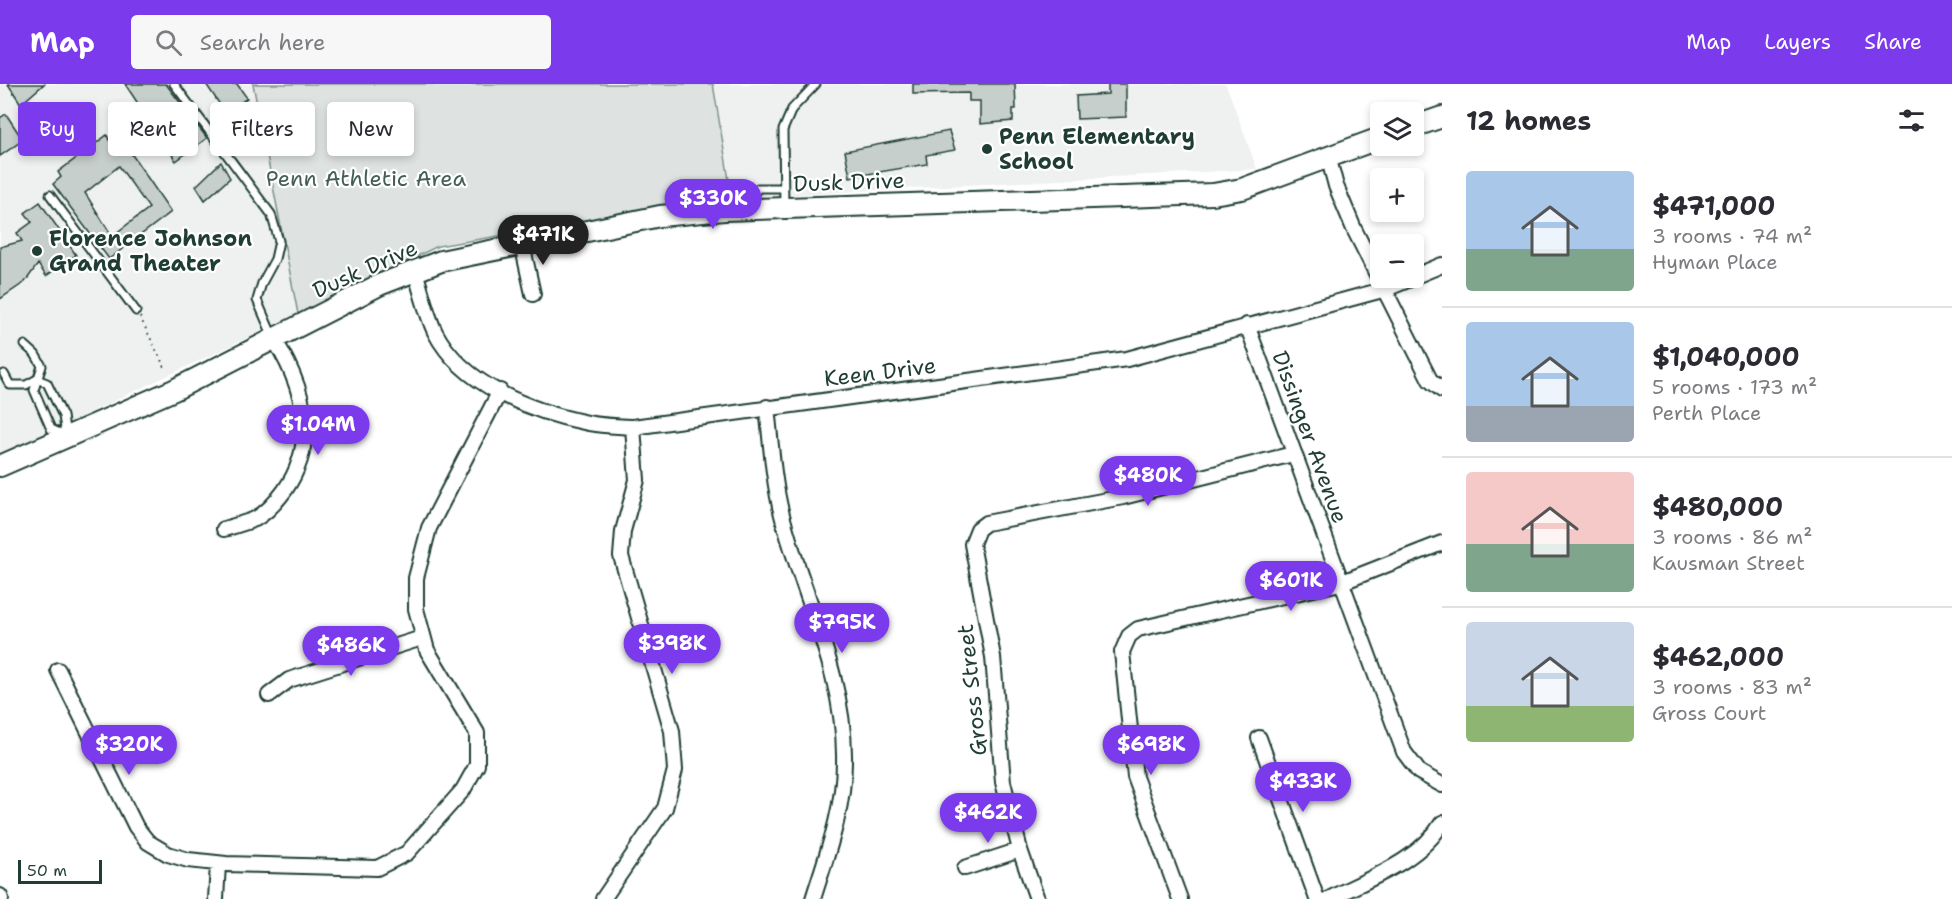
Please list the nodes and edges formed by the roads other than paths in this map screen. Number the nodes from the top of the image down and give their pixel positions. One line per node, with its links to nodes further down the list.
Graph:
1 (174, 84): 19 (lane)
2 (816, 84): 7 (lane)
3 (1442, 117): 4 (street)
4 (1424, 123)
5 (1370, 141): 6 (street, Dusk Drive)
6 (1328, 156): 9 (street, Dusk Drive); 15 (street)
7 (784, 188): 9 (lane); 10 (lane)
8 (50, 195): 17 (lane)
9 (784, 208): 10 (street, Dusk Drive)
10 (754, 209): 11 (street, Dusk Drive)
11 (522, 244): 13 (street, Dusk Drive); 16 (street)
12 (1442, 266): 14 (street, Keen Drive)
13 (414, 271): 19 (street, Dusk Drive); 24 (street, Keen Drive)
14 (1424, 273)
15 (1386, 289): 18 (street, Keen Drive); 23 (street)
16 (533, 294)
17 (136, 311)
18 (1247, 325): 25 (street, Keen Drive); 28 (street, Dissinger Avenue)
19 (274, 339): 27 (street, Dusk Drive); 30 (street)
20 (25, 345): 22 (lane)
21 (4, 374): 22 (lane)
22 (37, 379): 27 (lane); 27 (lane)
23 (1442, 390)
24 (500, 391): 26 (street, Keen Drive); 33 (street)
25 (767, 407): 26 (street, Keen Drive); 44 (street)
26 (633, 427): 43 (street)
27 (66, 436): 29 (street, Dusk Drive)
28 (1293, 454): 32 (street, Dissinger Avenue); 39 (street, Gross Street)
29 (0, 466)
30 (224, 529)
31 (1442, 543): 32 (street)
32 (1340, 583): 37 (street, Dissinger Avenue); 46 (street)
33 (422, 638): 35 (street); 40 (street)
34 (58, 670): 40 (street)
35 (269, 695)
36 (1259, 738): 47 (street)
37 (1442, 785)
38 (1442, 823): 48 (street)
39 (1020, 850): 41 (street); 45 (street, Gross Street)
40 (218, 864): 42 (street)
41 (965, 868)
42 (216, 899)
43 (603, 899)
44 (813, 899)
45 (1037, 899)
46 (1180, 899)
47 (1317, 899)
48 (1329, 899)

